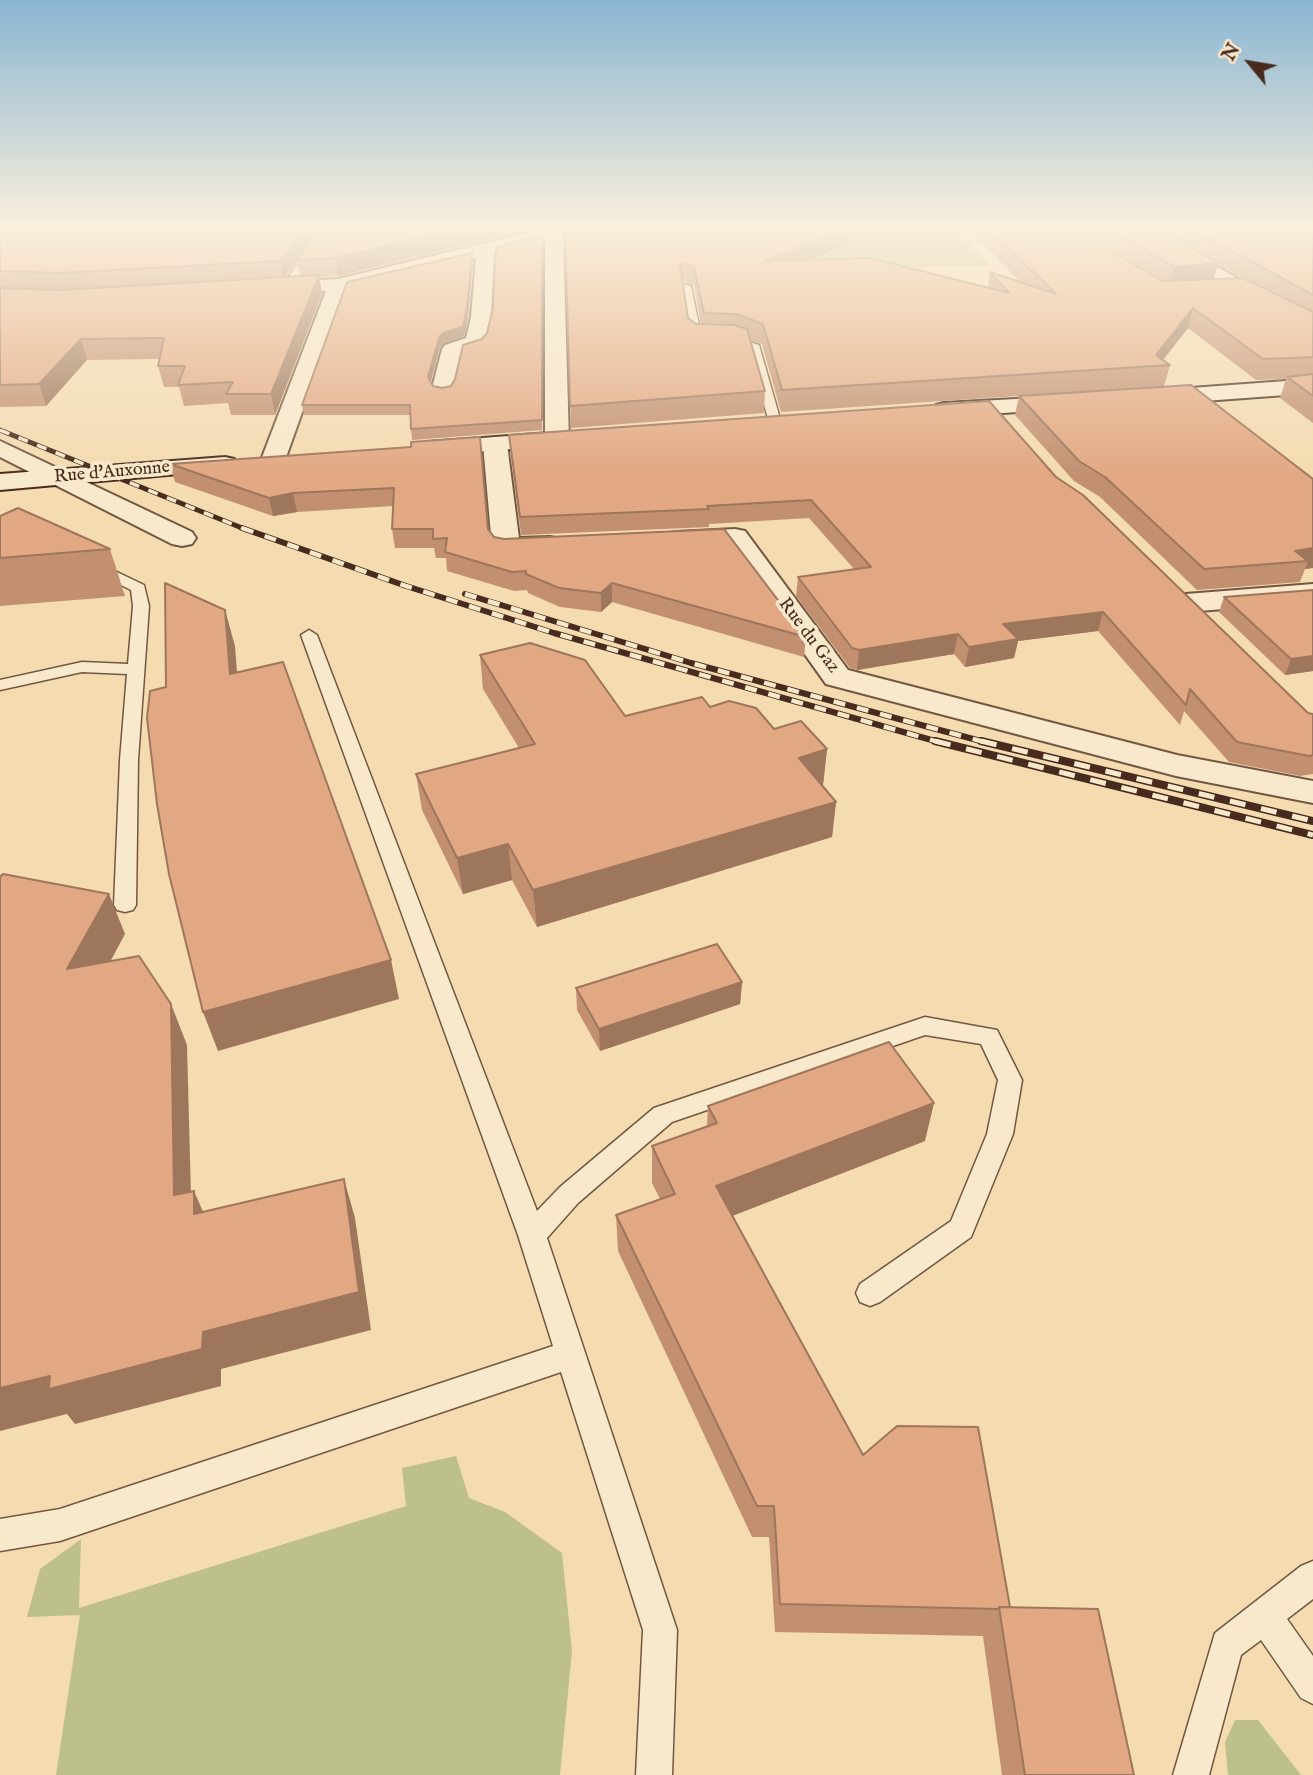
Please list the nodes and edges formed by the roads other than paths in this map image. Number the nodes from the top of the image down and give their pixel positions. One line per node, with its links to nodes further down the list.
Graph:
1 (329, 310): 22 (street)
2 (481, 310): 8 (street)
3 (562, 310): 17 (street)
4 (691, 310): 13 (lane)
5 (1279, 310): 6 (street)
6 (1313, 329)
7 (1313, 386): 9 (street)
8 (443, 388)
9 (1127, 399)
10 (1087, 402): 11 (street)
11 (992, 407): 12 (street); 15 (street)
12 (925, 411)
13 (786, 421): 14 (street)
14 (748, 424)
15 (1013, 431)
16 (585, 438): 17 (street)
17 (558, 440): 18 (street)
18 (495, 444): 20 (street); 27 (street)
19 (0, 448): 23 (street)
20 (412, 450)
21 (300, 458): 22 (street, Rue d'Auxonne)
22 (273, 460): 23 (street, Rue d'Auxonne)
23 (65, 477): 24 (street, Rue d'Auxonne); 25 (street)
24 (0, 482)
25 (182, 538)
26 (654, 541): 34 (street, Rue du Gaz)
27 (573, 544)
28 (80, 559): 32 (lane)
29 (1313, 593): 30 (street)
30 (1216, 631)
31 (309, 635): 36 (lane)
32 (136, 669): 33 (lane); 35 (lane)
33 (0, 685)
34 (1313, 792)
35 (125, 905)
36 (531, 1235): 37 (lane); 38 (lane)
37 (870, 1293)
38 (572, 1354): 39 (lane); 43 (lane)
39 (0, 1535)
40 (1313, 1578): 41 (lane)
41 (1265, 1616): 42 (lane); 44 (lane)
42 (1313, 1686)
43 (654, 1775)
44 (1191, 1775)

